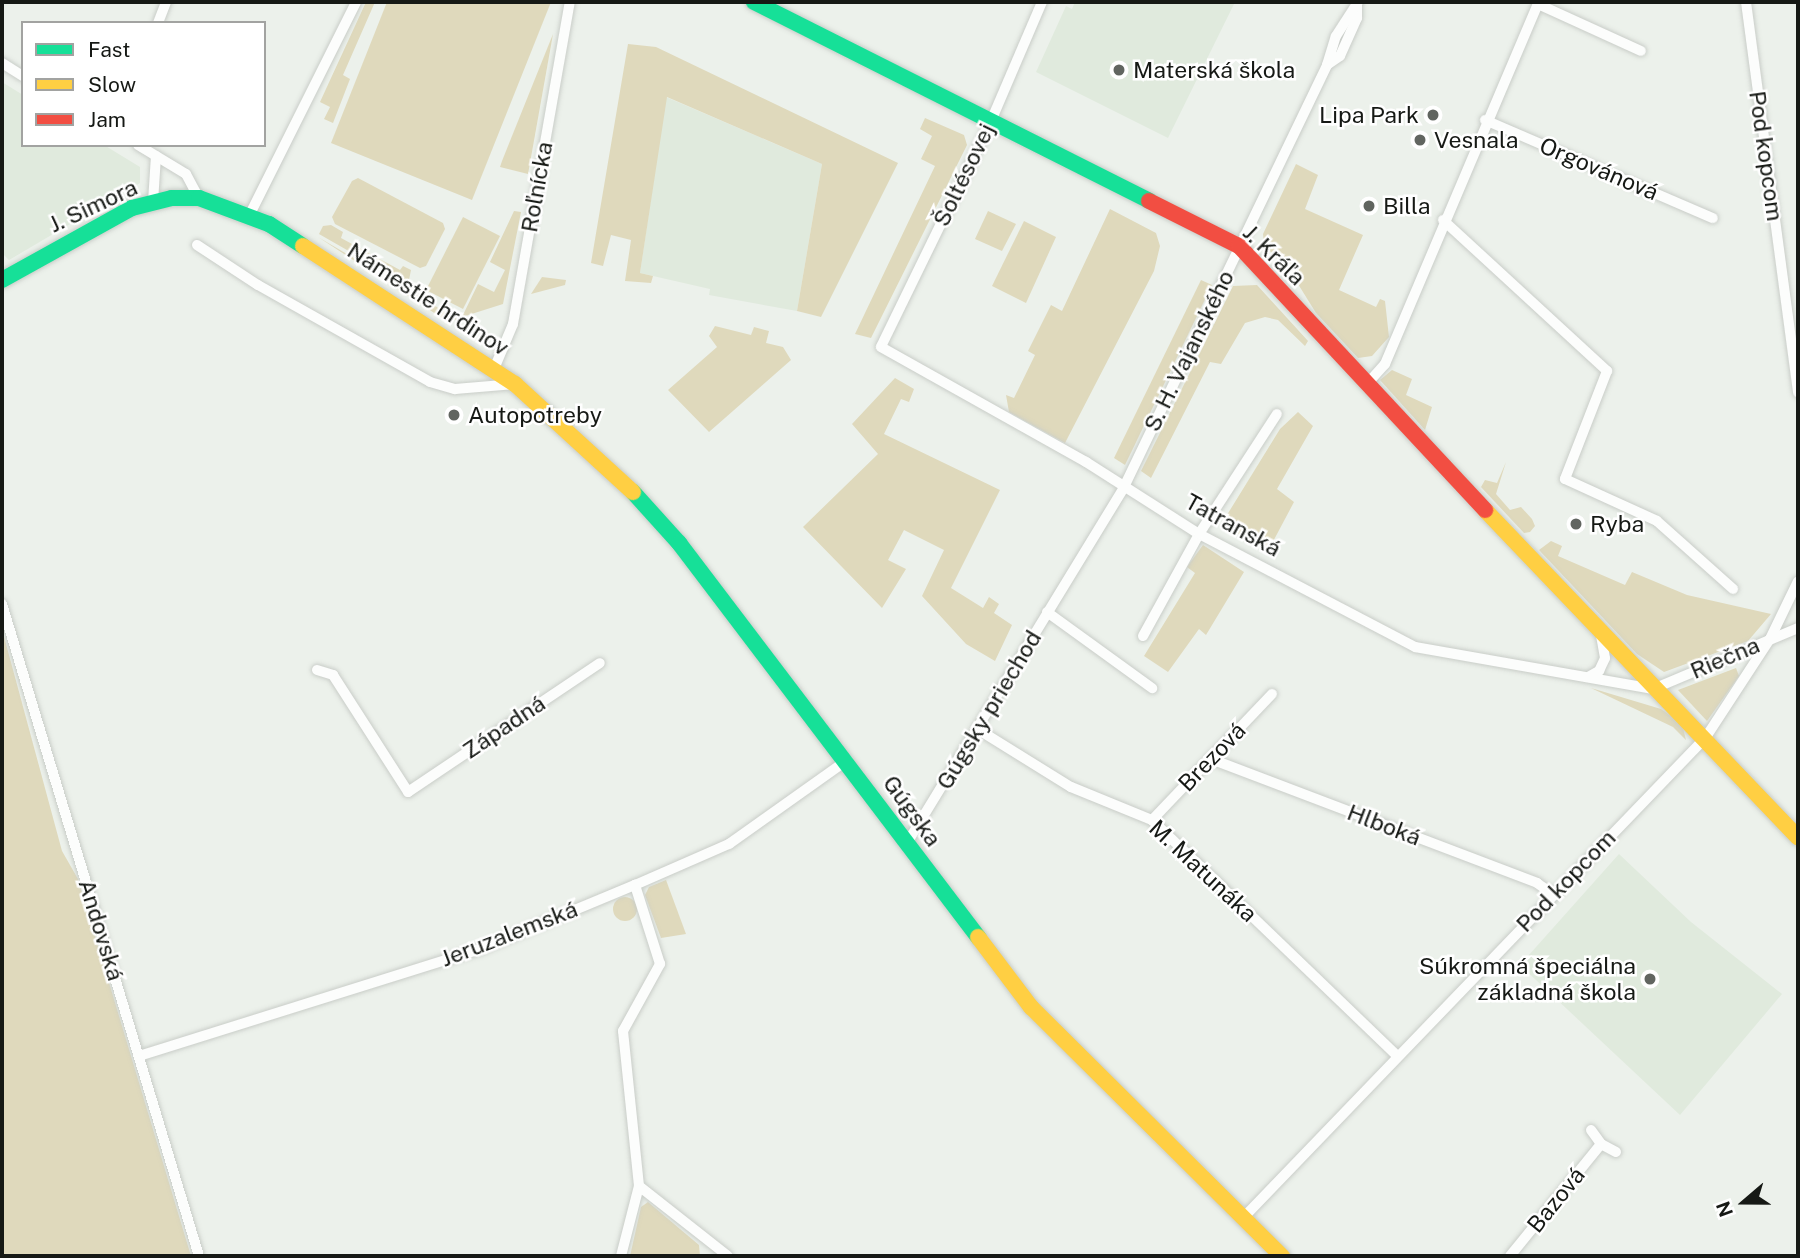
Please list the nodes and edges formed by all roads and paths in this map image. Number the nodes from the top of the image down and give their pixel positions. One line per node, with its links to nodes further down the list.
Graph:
1 (166, 2): 9 (street)
2 (356, 2): 19 (street)
3 (569, 2): 26 (street, Roľnícka)
4 (754, 2): 14 (main road, J. Kráľa)
5 (1042, 2): 14 (street, Šoltésovej)
6 (1746, 2): 29 (street, Pod kopcom)
7 (1358, 3): 23 (street, S. H. Vajanského)
8 (1538, 3): 10 (street); 13 (street)
9 (159, 21)
10 (1642, 51)
11 (2, 63): 12 (street)
12 (21, 75)
13 (1485, 120): 20 (street, Orgovánová); 21 (street)
14 (991, 121): 23 (main road, J. Kráľa); 25 (street, Šoltésovej)
15 (141, 147): 16 (street)
16 (156, 156): 17 (street); 18 (street)
17 (199, 198): 18 (main road, J. Simora); 19 (main road, J. Simora)
18 (153, 202): 24 (main road, J. Simora)
19 (250, 216): 26 (main road, Námestie hrdinov)
20 (1713, 218)
21 (1443, 220): 28 (street); 34 (street)
22 (197, 245): 27 (street, Námestie hrdinov)
23 (1239, 247): 28 (main road, J. Kráľa); 31 (street, S. H. Vajanského)
24 (2, 279)
25 (881, 347): 31 (street, Tatranská)
26 (494, 369): 27 (main road, Námestie hrdinov)
27 (515, 384): 50 (main road, Gúgska)
28 (1367, 384): 38 (main road, J. Kráľa)
29 (1798, 393)
30 (1277, 414): 32 (street)
31 (1124, 487): 32 (street, Tatranská); 36 (street, Gúgsky priechod)
32 (1199, 534): 39 (street); 43 (street, Tatranská)
33 (1798, 581): 40 (street, Pod kopcom)
34 (1733, 589)
35 (2, 604): 56 (street, Andovská)
36 (1047, 612): 44 (street, Gúgsky priechod); 47 (street, Gúgsky priechod)
37 (1798, 628): 40 (street, Riečna)
38 (1601, 633): 43 (street); 45 (main road, J. Kráľa)
39 (1143, 636)
40 (1770, 639): 45 (street, Riečna); 48 (street, Pod kopcom)
41 (600, 663): 42 (street, Západná)
42 (317, 670)
43 (1588, 677): 45 (street, Tatranská)
44 (1152, 688)
45 (1653, 689): 48 (main road)
46 (1272, 694): 49 (street, Brezová)
47 (979, 730): 51 (street, M. Matunáka); 53 (street, Gúgsky priechod)
48 (1706, 737): 52 (main road); 55 (street, Pod kopcom)
49 (1211, 759): 51 (street, Brezová); 55 (street, Hlboká)
50 (847, 760): 53 (main road, Gúgska); 54 (street, Jeruzalemská)
51 (1152, 820): 57 (street, M. Matunáka)
52 (1798, 837)
53 (907, 843): 62 (main road, Gúgska)
54 (635, 885): 56 (street, Jeruzalemská); 61 (street)
55 (1554, 895): 57 (street, Pod kopcom)
56 (139, 1056): 64 (street, Andovská)
57 (1397, 1056): 62 (street, Pod kopcom)
58 (1591, 1130): 59 (street, Bazová)
59 (1601, 1144): 60 (street, Bazová); 68 (street, Bazová)
60 (1616, 1152)
61 (639, 1186): 63 (street); 65 (street)
62 (1244, 1217): 67 (main road, Gúgska)
63 (715, 1252): 66 (street)
64 (199, 1256)
65 (621, 1256)
66 (728, 1256)
67 (1282, 1256)
68 (1510, 1256)

